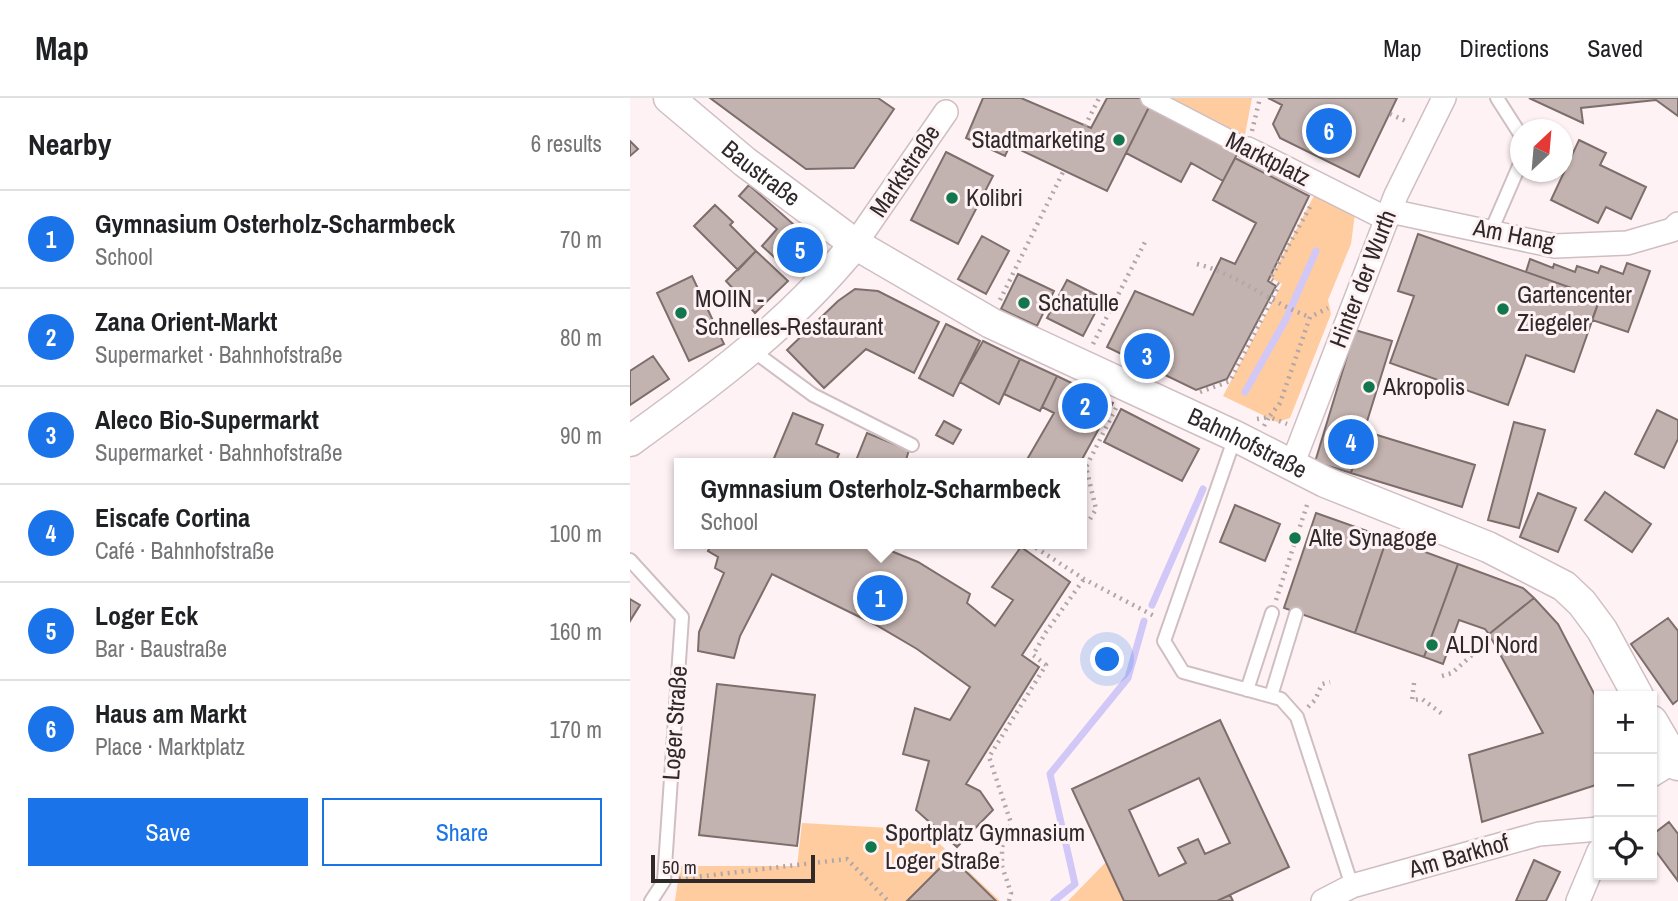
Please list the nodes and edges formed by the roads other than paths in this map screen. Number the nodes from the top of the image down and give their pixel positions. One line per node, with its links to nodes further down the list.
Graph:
1 (669, 98): 12 (street, Baustraße)
2 (1150, 98): 7 (street, Marktplatz)
3 (1444, 98): 9 (street, Hinter der Wurth)
4 (1497, 98): 6 (lane)
5 (951, 105): 12 (street, Marktstraße)
6 (1511, 119)
7 (1248, 149): 9 (street, Marktplatz)
8 (1513, 182): 11 (lane)
9 (1388, 215): 11 (street, Am Hang); 17 (street, Hinter der Wurth)
10 (1678, 225): 11 (street, Am Hang)
11 (1491, 231)
12 (855, 244): 13 (street); 14 (street, Bahnhofstraße)
13 (751, 350): 15 (street); 16 (lane)
14 (1245, 428): 17 (street, Bahnhofstraße); 21 (lane)
15 (630, 441)
16 (912, 445)
17 (1304, 471): 22 (street, Bahnhofstraße)
18 (630, 560): 29 (lane, Loger Straße)
19 (1272, 613): 21 (lane)
20 (1296, 614): 23 (lane)
21 (1247, 690): 23 (lane)
22 (1635, 691)
23 (1271, 696): 28 (lane)
24 (1657, 733): 25 (street)
25 (1671, 765)
26 (1594, 829): 28 (street, Am Barkhof)
27 (1594, 863): 31 (street)
28 (1352, 886): 30 (street, Am Barkhof)
29 (651, 901)
30 (1323, 901)
31 (1578, 901)

